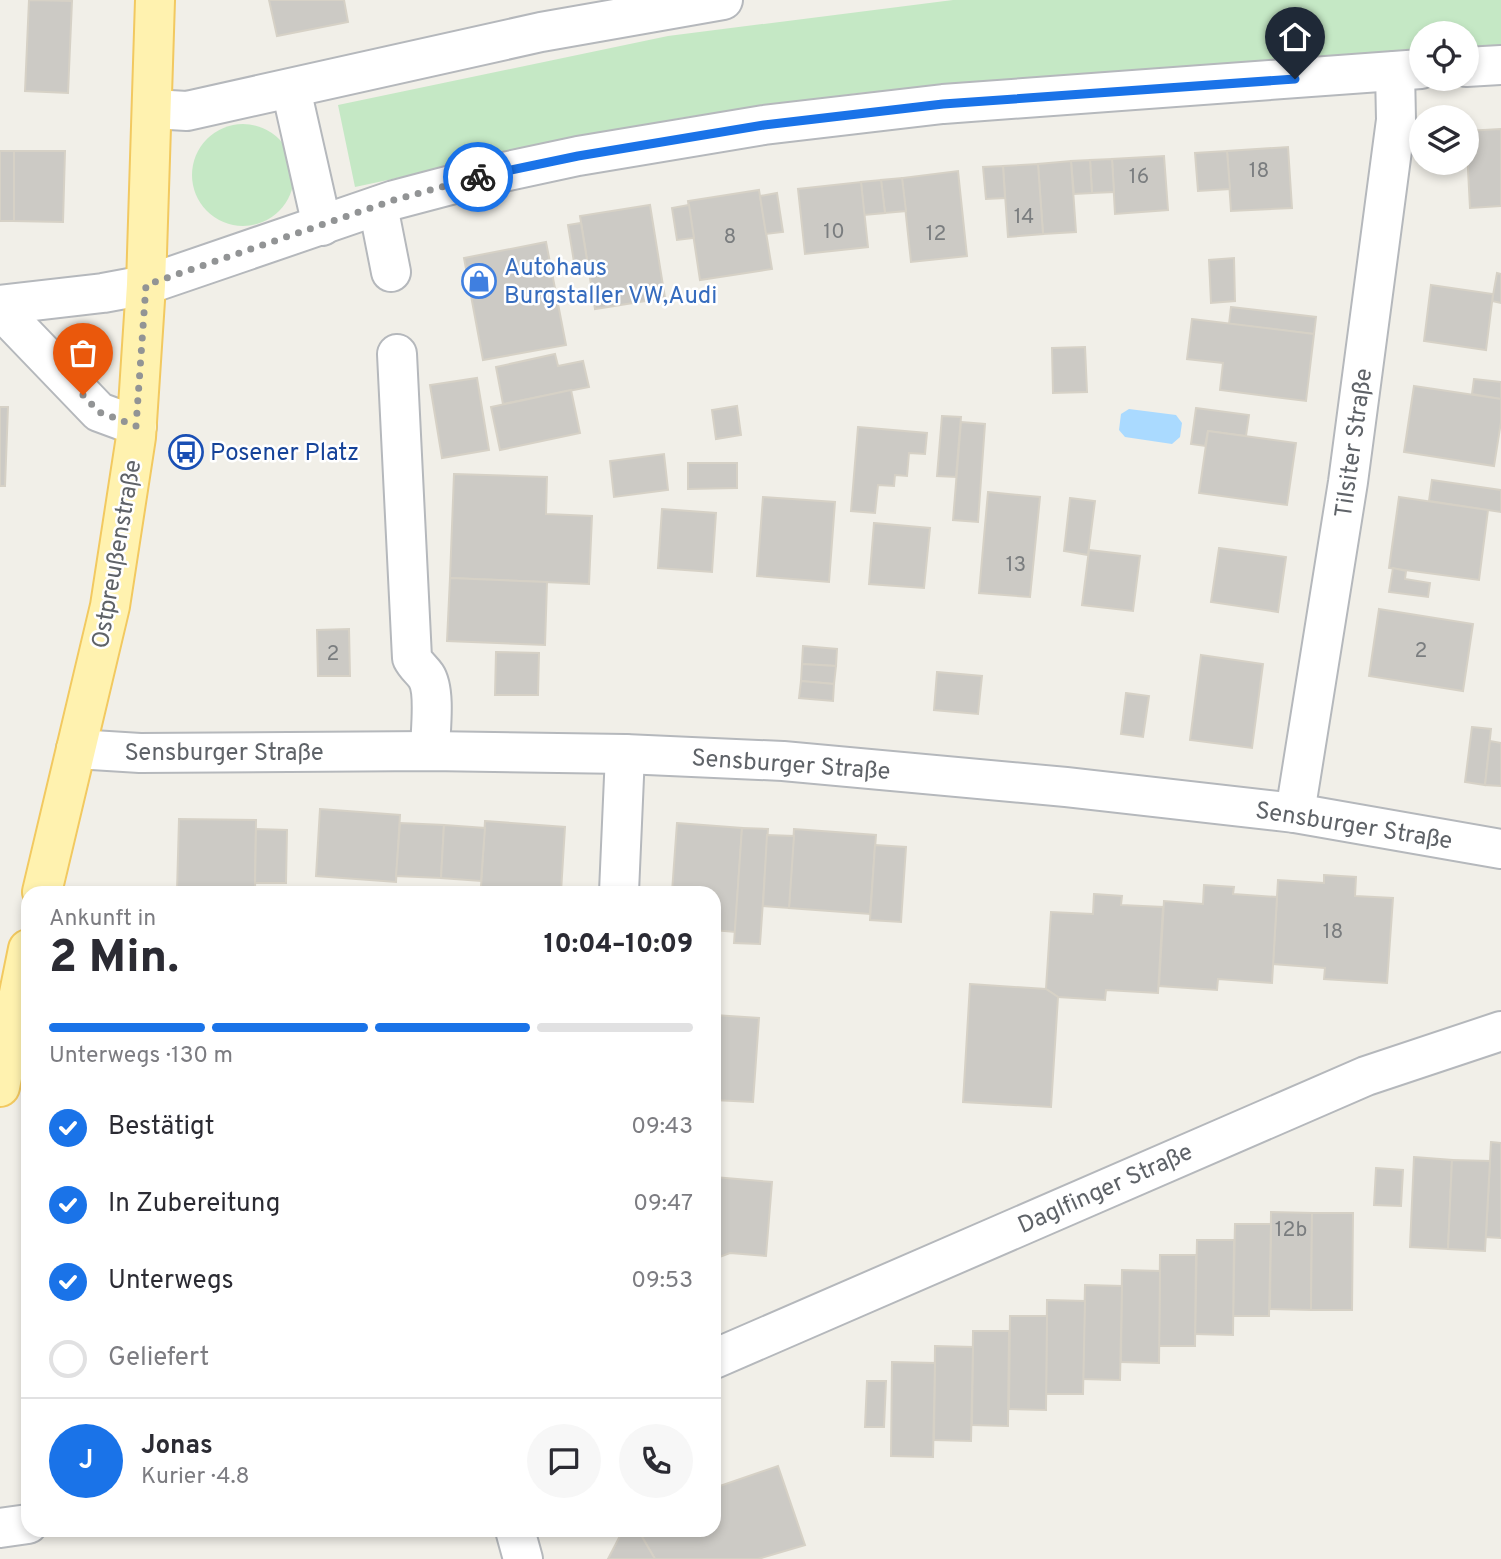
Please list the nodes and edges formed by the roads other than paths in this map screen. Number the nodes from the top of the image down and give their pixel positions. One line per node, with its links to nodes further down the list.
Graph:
1 (155, 0): 7 (main road, Ostpreußenstraße)
2 (723, 0): 6 (street)
3 (1501, 65): 4 (street)
4 (1479, 66)
5 (1408, 70): 8 (street); 18 (street, Tilsiter Straße)
6 (291, 89): 7 (street); 9 (street)
7 (152, 109): 11 (main road, Ostpreußenstraße)
8 (378, 206): 9 (street); 10 (street)
9 (322, 226): 11 (street)
10 (391, 272)
11 (146, 285): 12 (street); 14 (main road, Ostpreußenstraße)
12 (0, 307): 14 (street)
13 (397, 354): 16 (street)
14 (136, 426): 15 (main road, Ostpreußenstraße)
15 (76, 749): 16 (street, Sensburger Straße); 20 (main road, Ostpreußenstraße)
16 (430, 751): 17 (street, Sensburger Straße)
17 (625, 754): 18 (street, Sensburger Straße); 21 (street)
18 (1295, 813): 19 (street, Sensburger Straße)
19 (1501, 849)
20 (42, 886)
21 (619, 886)
22 (21, 984): 24 (main road)
23 (1501, 1031): 25 (street, Daglfinger Straße)
24 (0, 1087)
25 (721, 1356)
26 (21, 1525): 27 (street)
27 (0, 1528)
28 (516, 1537): 29 (street)
29 (523, 1559)

